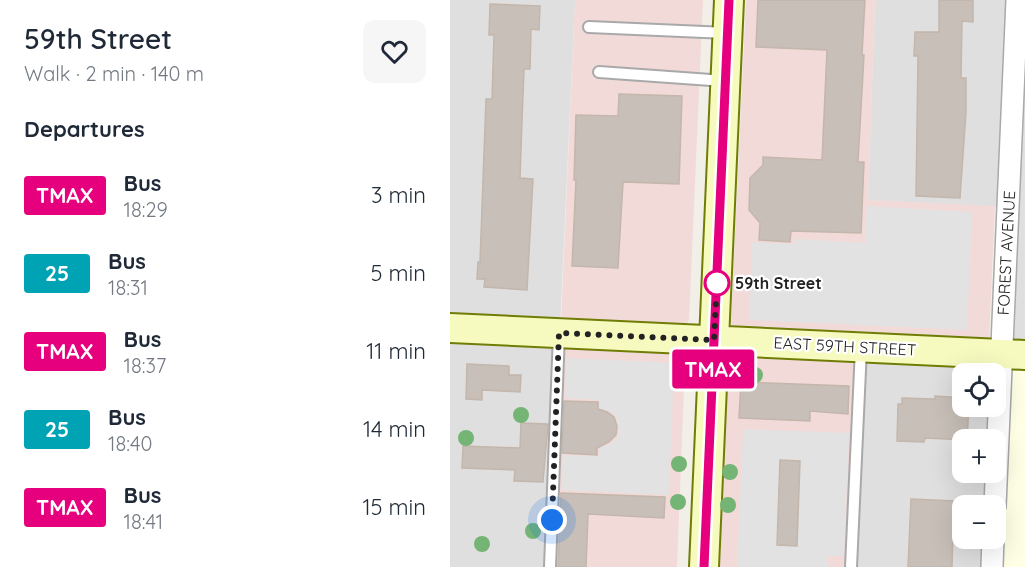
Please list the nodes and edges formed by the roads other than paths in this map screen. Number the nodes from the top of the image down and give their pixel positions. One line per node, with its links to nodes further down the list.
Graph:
1 (729, 0): 4 (main road)
2 (1017, 0): 11 (street, FOREST AVENUE)
3 (590, 27): 4 (lane)
4 (728, 33): 6 (main road)
5 (599, 72): 6 (lane)
6 (726, 81): 9 (main road)
7 (450, 328): 8 (main road, EAST 59TH STREET)
8 (559, 333): 9 (main road, EAST 59TH STREET); 14 (lane)
9 (714, 340): 10 (main road, EAST 59TH STREET); 15 (main road)
10 (861, 347): 11 (main road, EAST 59TH STREET); 16 (lane)
11 (1013, 355): 12 (street, FOREST AVENUE)
12 (996, 495)
13 (993, 549): 17 (street)
14 (550, 567)
15 (704, 567)
16 (851, 567)
17 (992, 567)

